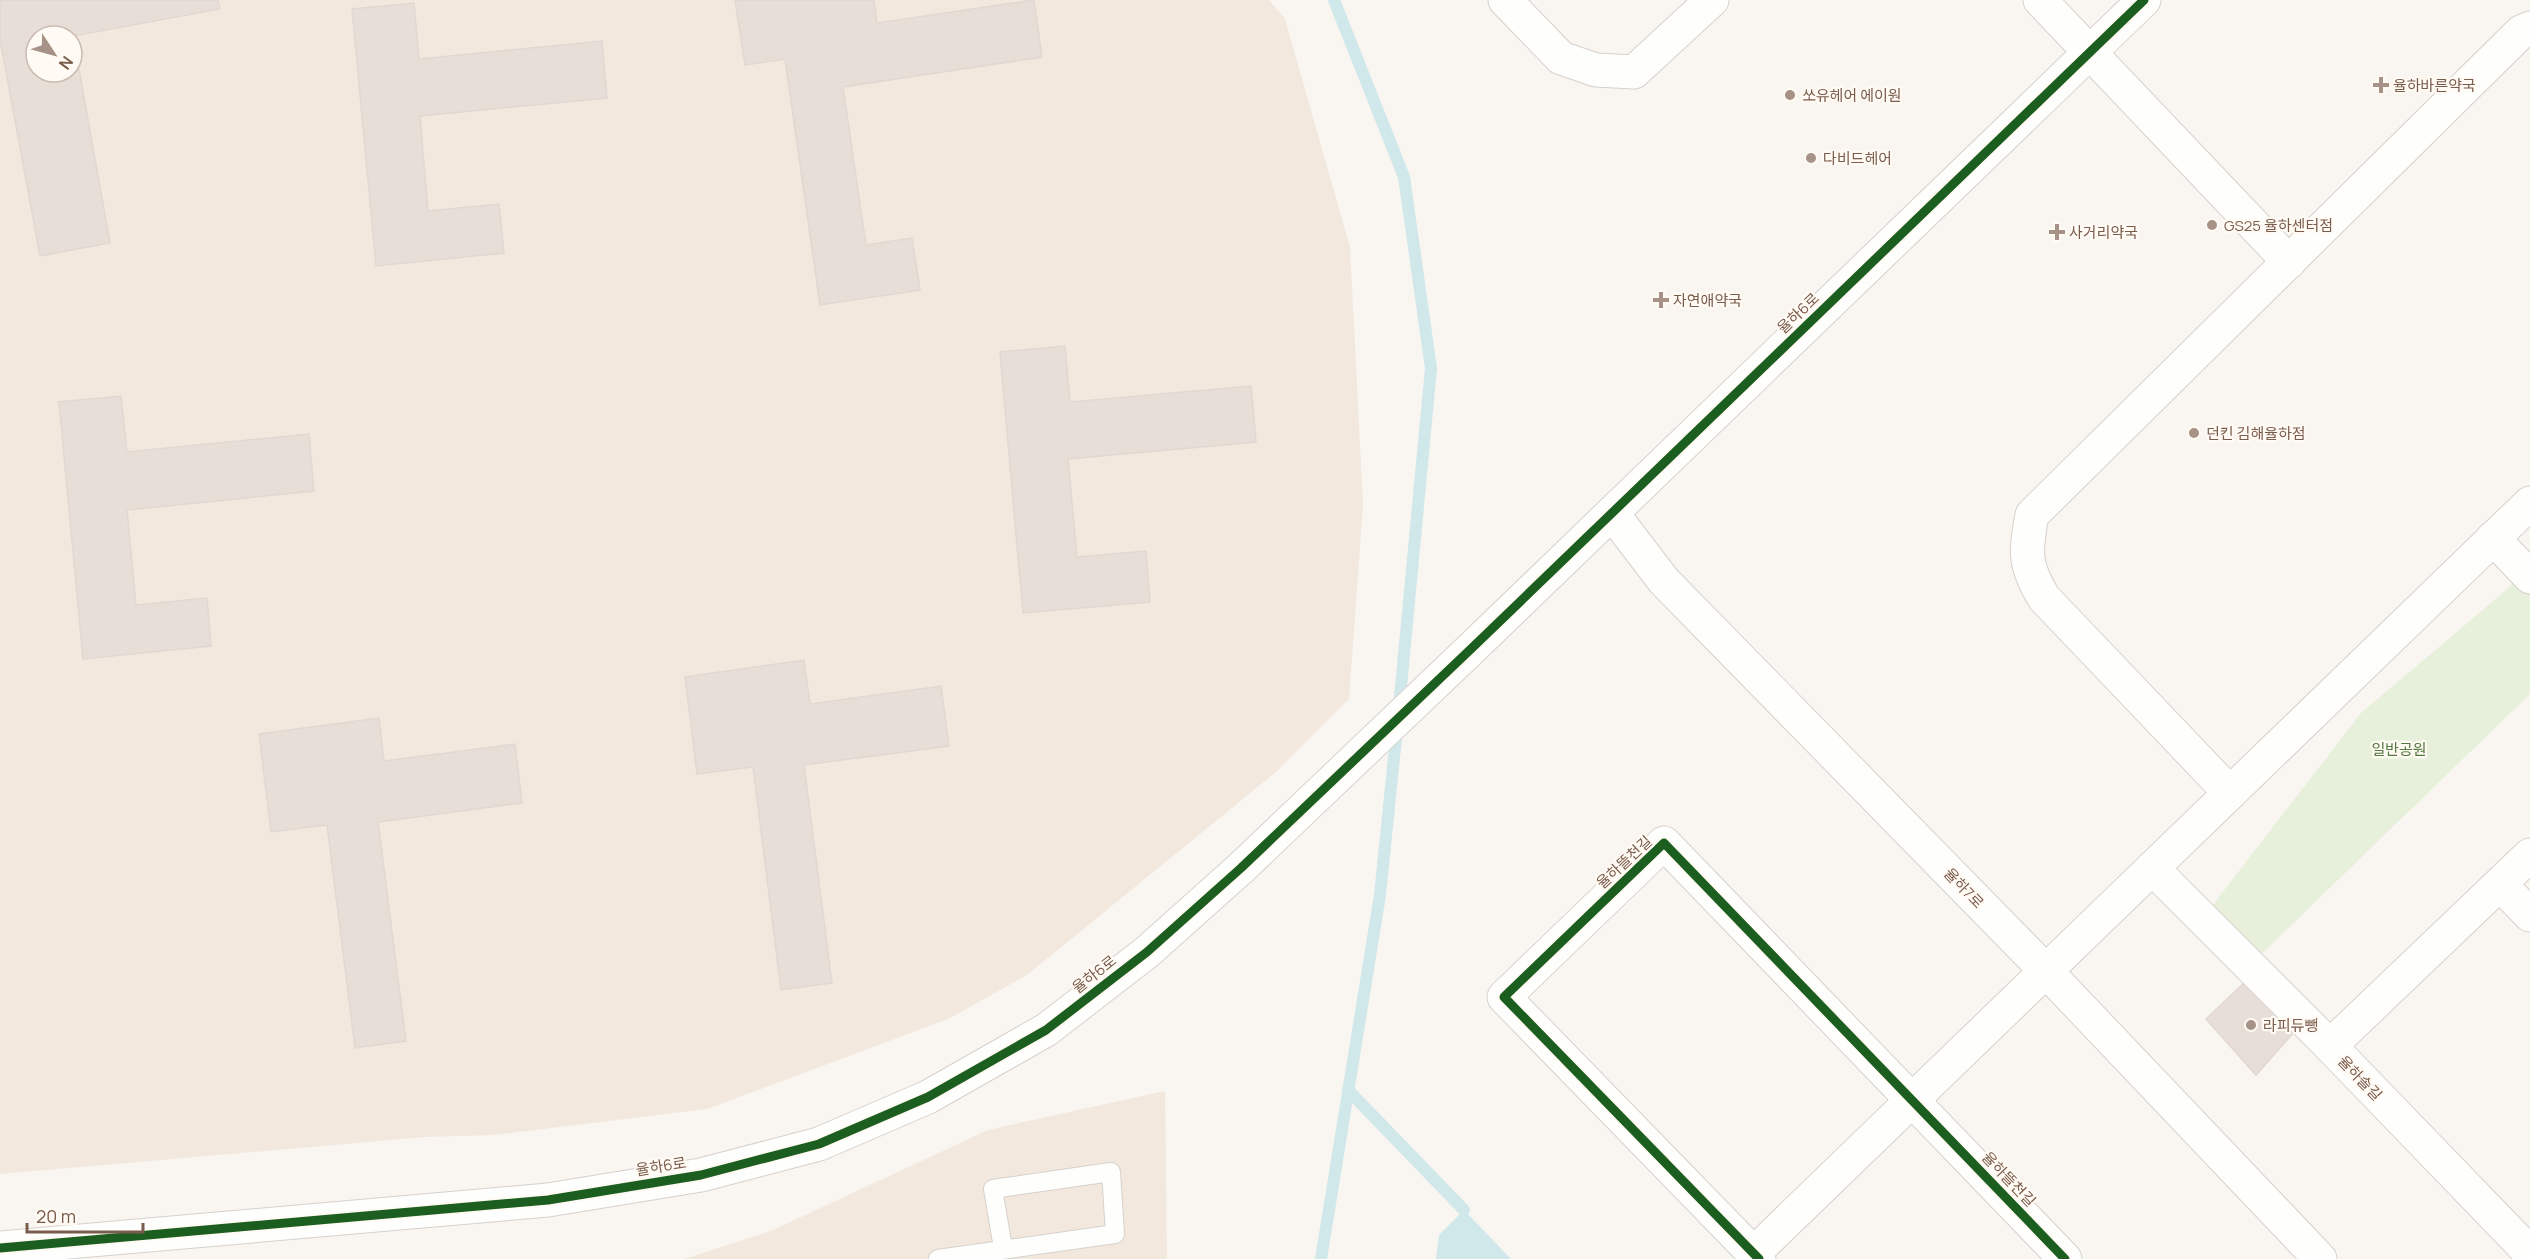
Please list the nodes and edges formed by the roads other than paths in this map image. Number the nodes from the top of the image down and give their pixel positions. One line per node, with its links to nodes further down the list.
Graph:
1 (1505, 0): 2 (street)
2 (1712, 0)
3 (2040, 0): 6 (street)
4 (2144, 0): 6 (street, 율하6로)
5 (2530, 28): 7 (street)
6 (2091, 51): 7 (street); 9 (street, 율하6로)
7 (2289, 262): 12 (street)
8 (2530, 503): 10 (street)
9 (1612, 513): 17 (street, 율하7로); 22 (street, 율하6로)
10 (2493, 538): 11 (street); 12 (street)
11 (2530, 577)
12 (2230, 793): 14 (street)
13 (2530, 855): 15 (street, 율하솔길)
14 (2152, 868): 17 (street); 18 (street)
15 (2500, 884): 16 (street); 18 (street, 율하솔길)
16 (2530, 915)
17 (2046, 971): 19 (street); 27 (street, 율하7로)
18 (2330, 1046): 23 (street, 율하솔길)
19 (1911, 1100): 24 (street); 24 (street, 율하뜰천길); 26 (street, 율하뜰천길)
20 (0, 1248): 22 (street, 율하6로)
21 (1003, 1248): 21 (lane); 25 (lane)
22 (97, 1250)
23 (2530, 1253)
24 (1756, 1256)
25 (938, 1259)
26 (2065, 1259)
27 (2320, 1259)

